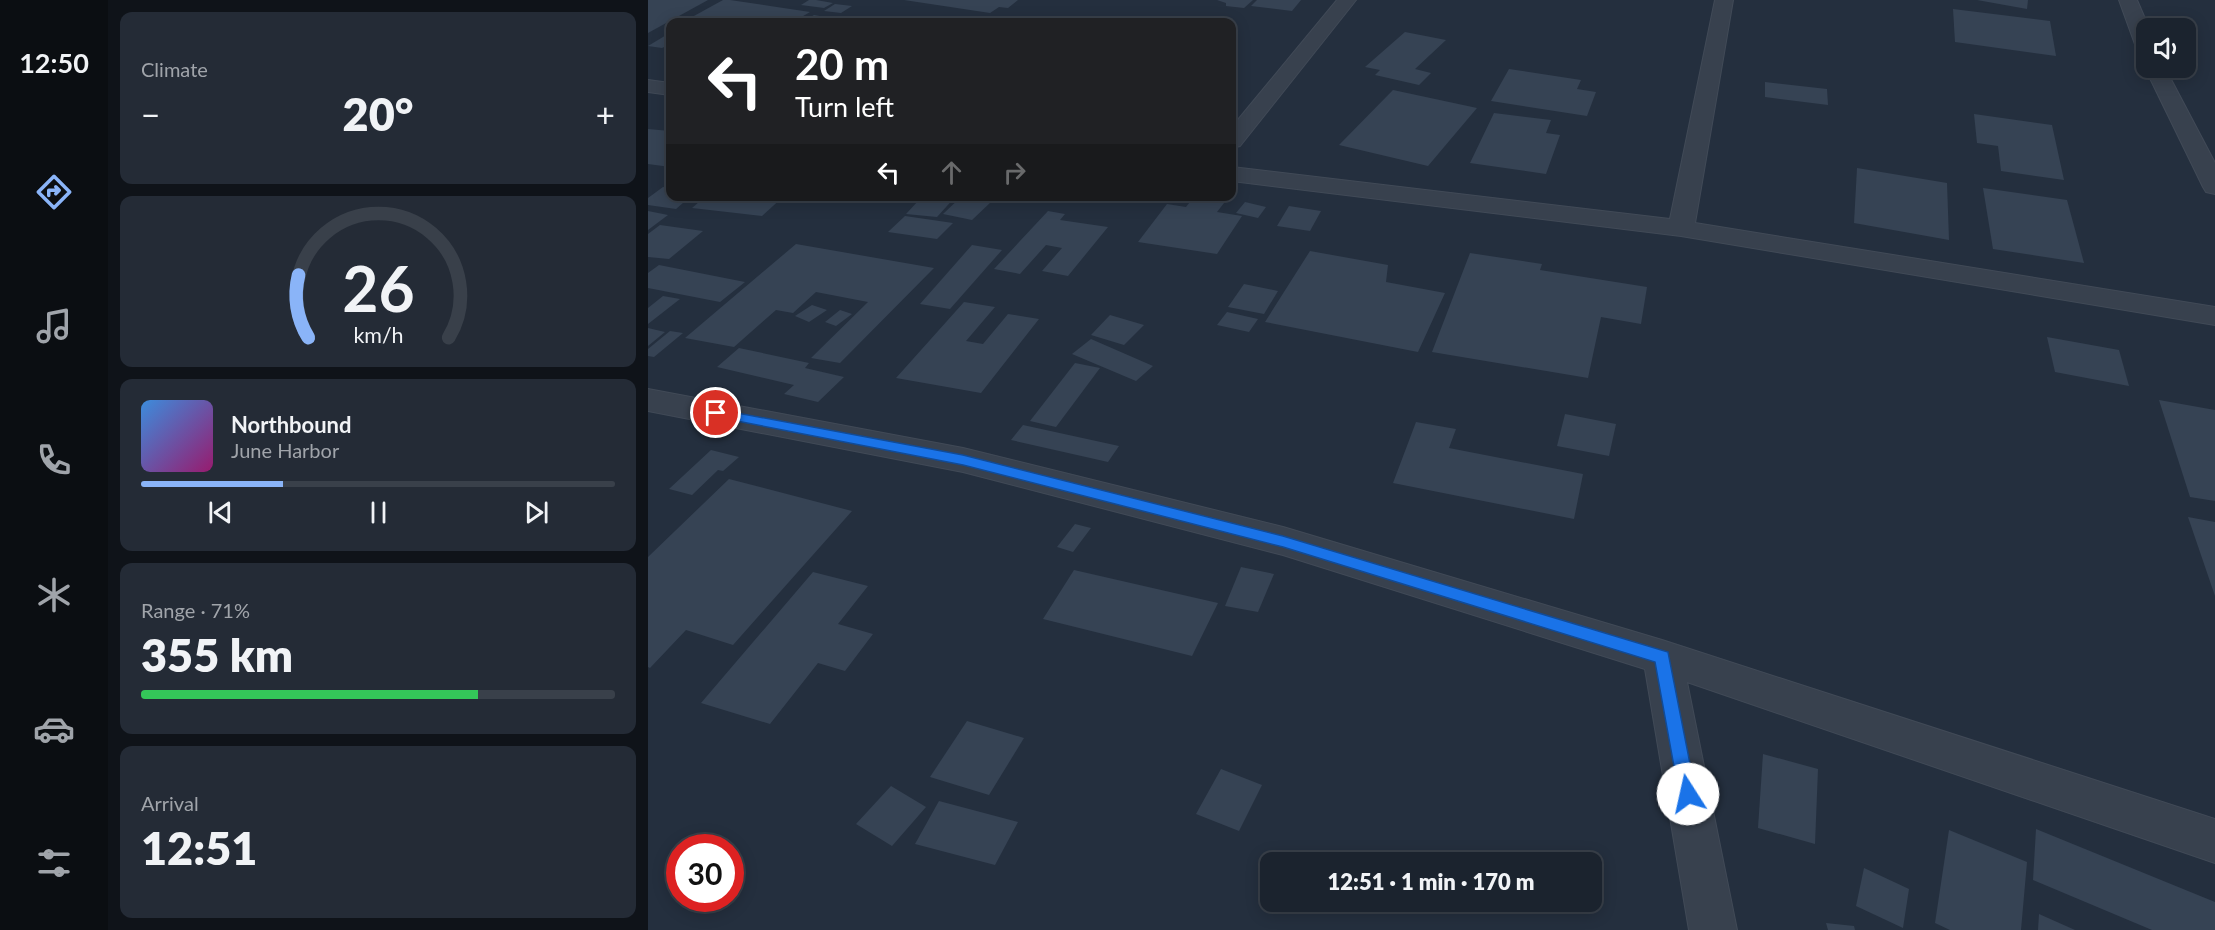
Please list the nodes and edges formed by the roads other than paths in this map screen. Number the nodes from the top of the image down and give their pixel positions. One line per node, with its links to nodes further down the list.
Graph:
1 (1347, 0): 8 (street)
2 (1724, 0): 11 (street)
3 (2128, 0): 4 (street)
4 (2136, 21)
5 (2160, 78): 10 (street)
6 (648, 86): 7 (street)
7 (666, 88)
8 (1236, 136)
9 (1236, 174): 11 (street)
10 (2215, 187)
11 (1681, 228): 12 (street)
12 (2215, 316)
13 (648, 400): 14 (street)
14 (1662, 657): 15 (street); 16 (street)
15 (2215, 841)
16 (1713, 930)

